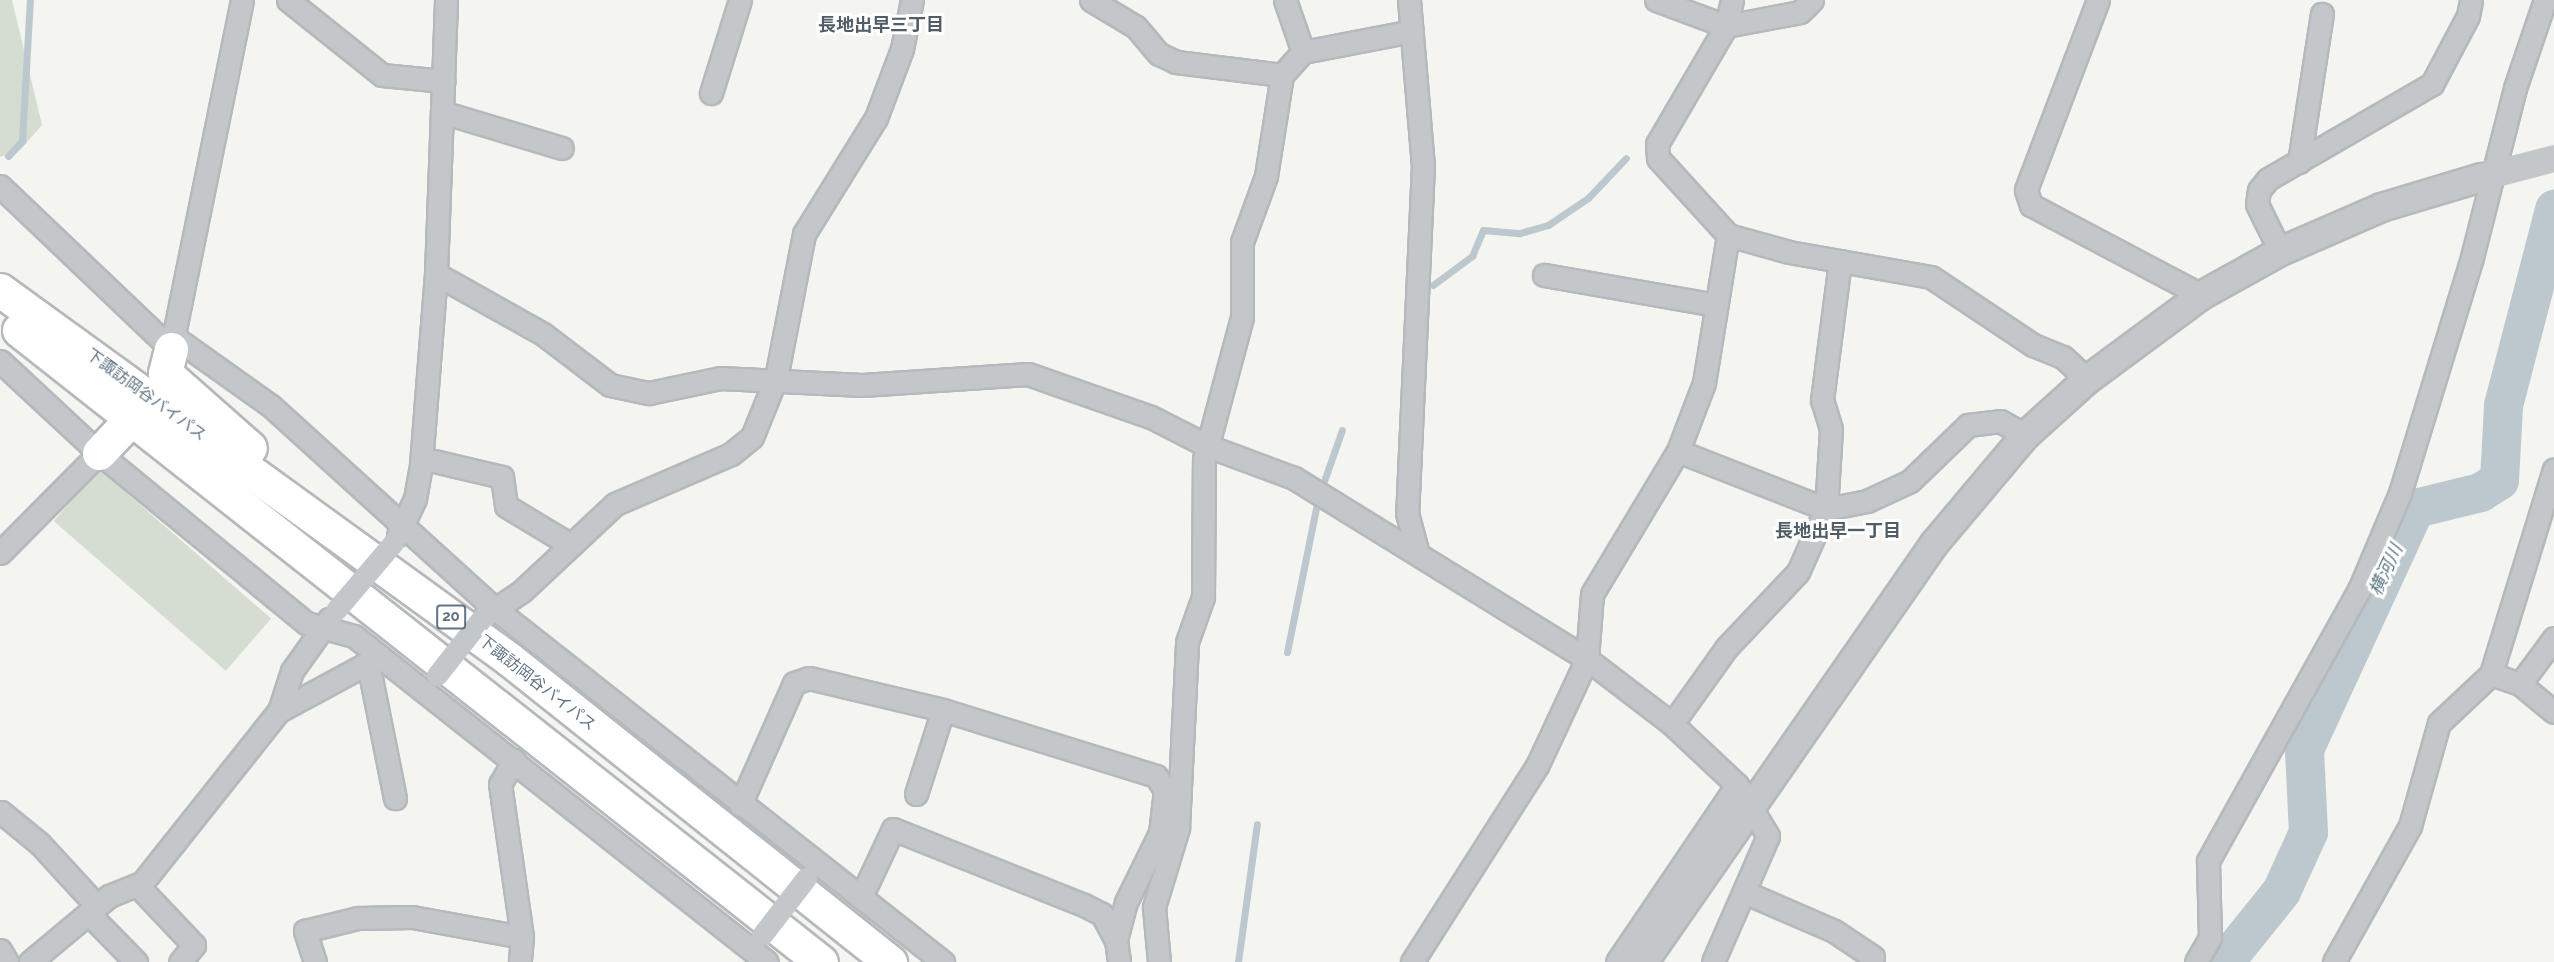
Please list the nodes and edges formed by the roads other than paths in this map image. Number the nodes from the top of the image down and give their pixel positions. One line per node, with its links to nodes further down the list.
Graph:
1 (242, 0): 36 (street)
2 (288, 0): 20 (street)
3 (447, 0): 20 (street)
4 (740, 0): 21 (street)
5 (912, 0): 38 (street)
6 (1090, 0): 19 (street)
7 (1285, 0): 18 (street)
8 (1409, 0): 17 (street)
9 (1656, 0): 16 (street)
10 (1732, 0): 16 (street)
11 (1812, 0): 16 (street)
12 (2098, 0): 33 (street)
13 (2470, 0): 25 (street)
14 (2545, 0): 97 (street)
15 (2322, 14): 25 (street)
16 (1726, 26): 27 (street)
17 (1412, 32): 18 (street); 51 (street)
18 (1303, 52): 19 (street)
19 (1282, 75): 42 (street)
20 (444, 81): 22 (street)
21 (711, 93)
22 (442, 112): 23 (street); 30 (street)
23 (562, 148)
24 (2554, 158): 28 (street, bridge)
25 (2299, 162): 28 (street)
26 (0, 186): 36 (street)
27 (1728, 235): 29 (street); 34 (street)
28 (2280, 251): 33 (street)
29 (1840, 261): 39 (street); 48 (street)
30 (436, 274): 38 (street); 49 (street)
31 (1544, 275): 34 (street)
32 (0, 290): 47 (highway, 下諏訪岡谷バイパス / 20)
33 (2201, 295): 39 (street)
34 (1716, 305): 43 (street)
35 (0, 314): 40 (highway, 下諏訪岡谷バイパス / 20)
36 (173, 343): 47 (highway); 49 (street)
37 (0, 361): 44 (street)
38 (776, 378): 42 (street); 50 (street)
39 (2087, 379): 41 (street)
40 (130, 420): 44 (highway); 88 (highway, 下諏訪岡谷バイパス / 20)
41 (2025, 435): 48 (street); 67 (street)
42 (1208, 446): 51 (street); 71 (street)
43 (1678, 451): 48 (street); 56 (street)
44 (99, 453): 52 (street); 54 (street)
45 (434, 461): 50 (street)
46 (2554, 470): 58 (street)
47 (273, 486): 89 (highway, 下諏訪岡谷バイパス / 20)
48 (1826, 509): 64 (street)
49 (405, 523): 53 (street); 54 (street, bridge)
50 (571, 545): 53 (street)
51 (1417, 551): 56 (street)
52 (0, 553)
53 (488, 613): 59 (street, bridge); 69 (street)
54 (321, 628): 57 (street); 62 (street)
55 (2554, 638): 60 (street)
56 (1587, 659): 64 (street); 93 (street)
57 (374, 660): 59 (street); 62 (street); 68 (street)
58 (2491, 674): 60 (street); 98 (street)
59 (432, 683): 65 (street)
60 (2520, 684): 63 (street)
61 (943, 710): 66 (street); 69 (street); 71 (street)
62 (279, 711): 73 (street)
63 (2554, 712)
64 (1672, 724): 67 (street)
65 (514, 760): 77 (street); 80 (street)
66 (916, 794)
67 (1744, 795): 74 (street); 94 (street); 95 (street)
68 (394, 798)
69 (740, 805): 72 (street)
70 (1, 812): 76 (street)
71 (1169, 831): 78 (street); 92 (street)
72 (812, 870): 75 (street); 80 (street, bridge)
73 (137, 885): 76 (street); 85 (street)
74 (1744, 892): 81 (street); 96 (street)
75 (861, 897): 78 (street); 90 (street)
76 (93, 910): 83 (street); 84 (street)
77 (522, 937): 86 (street); 87 (street)
78 (1116, 940): 91 (street)
79 (0, 950): 82 (street)
80 (757, 952)
81 (1873, 957)
82 (7, 962)
83 (30, 962)
84 (136, 962)
85 (180, 962)
86 (315, 962)
87 (520, 962)
88 (821, 962)
89 (890, 962)
90 (943, 962)
91 (1119, 962)
92 (1159, 962)
93 (1412, 962)
94 (1617, 962)
95 (1643, 962)
96 (1713, 962)
97 (2196, 962)
98 (2334, 962)

